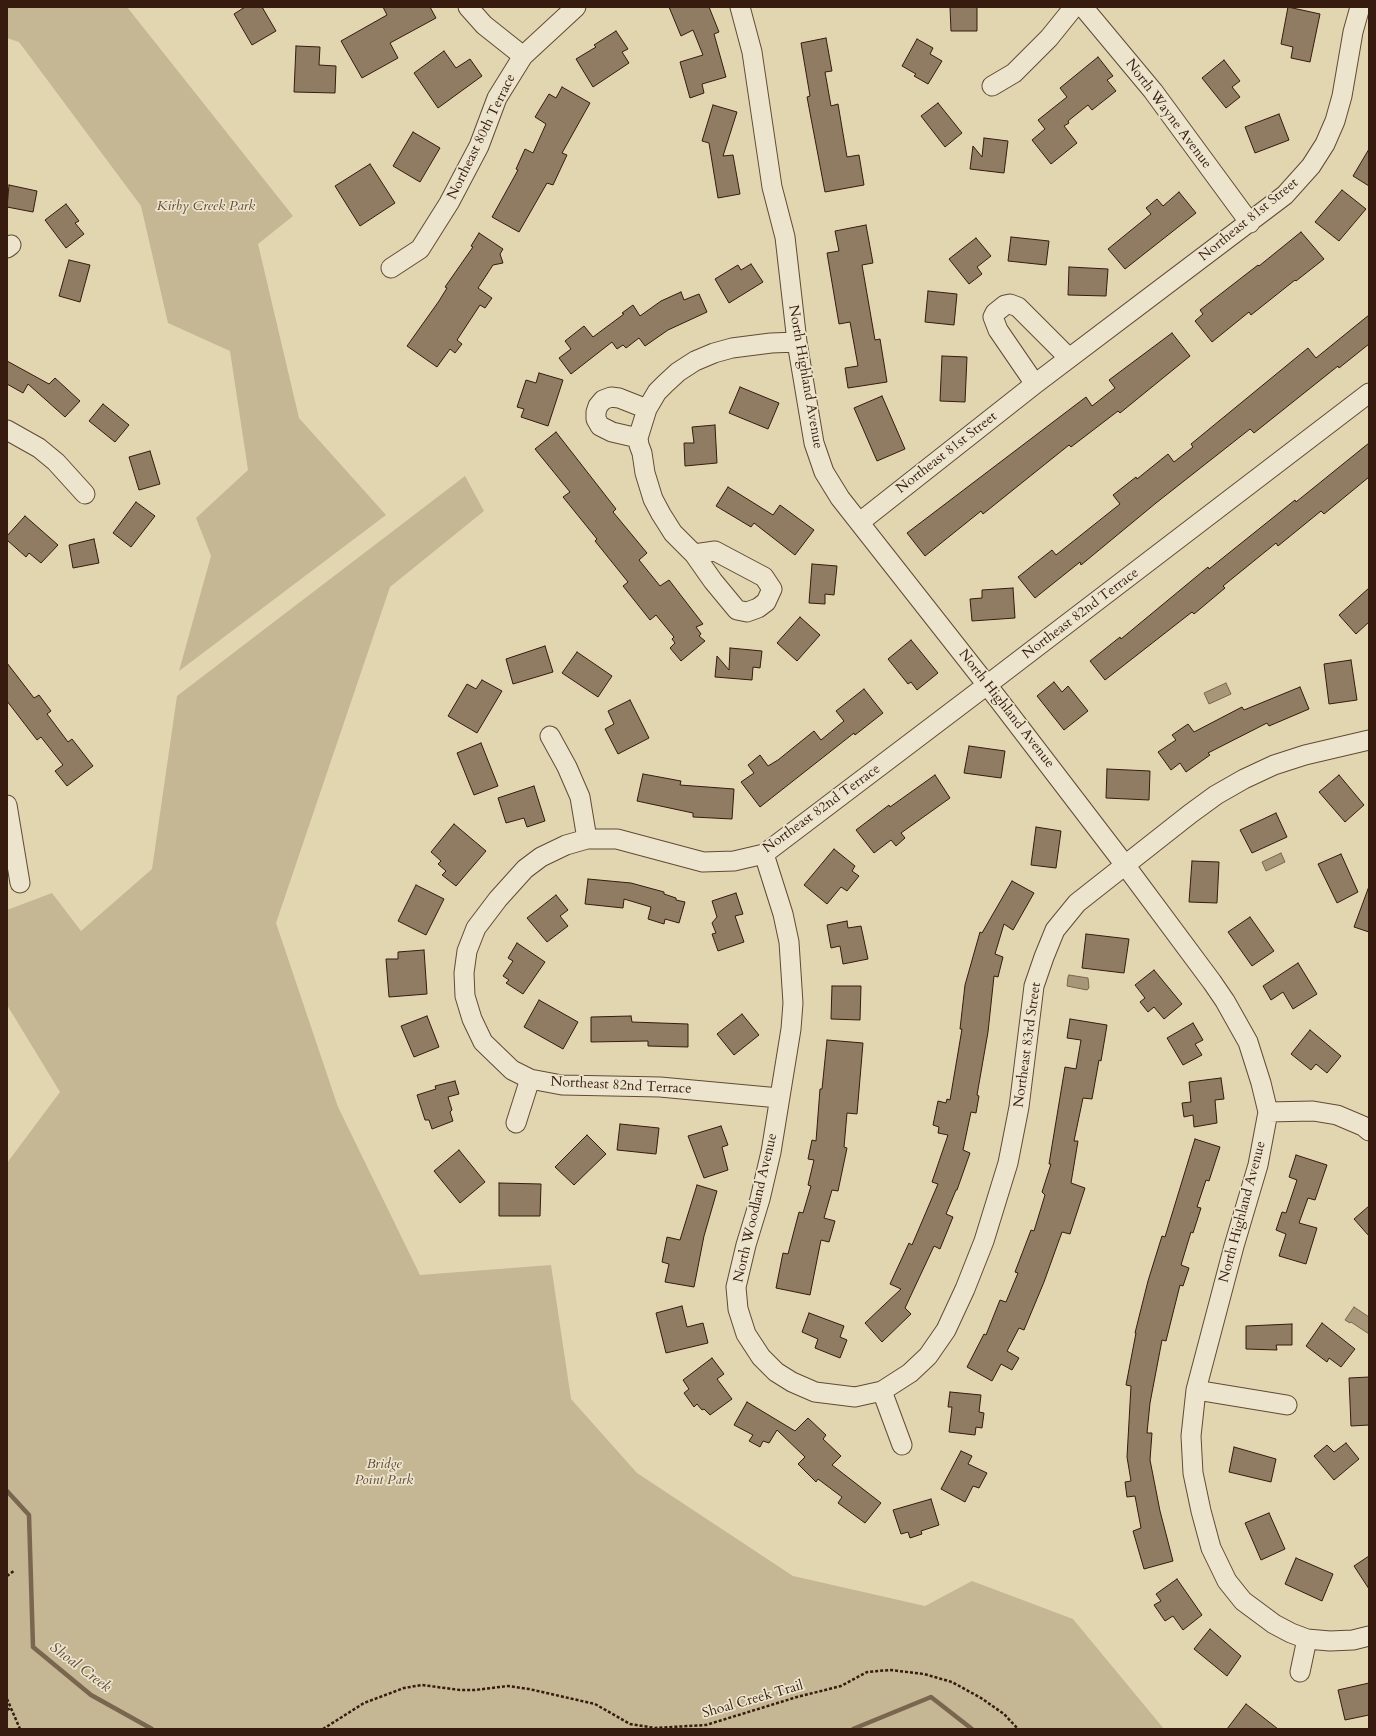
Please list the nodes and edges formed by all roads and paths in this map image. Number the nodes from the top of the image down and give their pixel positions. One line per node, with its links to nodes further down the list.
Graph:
1 (468, 7): 7 (street)
2 (576, 7): 7 (street, Northeast 80th Terrace)
3 (740, 7): 11 (street, North Highland Avenue)
4 (1074, 7): 8 (street)
5 (1083, 7): 9 (street, North Wayne Avenue)
6 (1360, 7): 9 (street, Northeast 81st Street)
7 (523, 56): 10 (street, Northeast 80th Terrace)
8 (992, 86)
9 (1250, 223): 12 (street, Northeast 81st Street)
10 (391, 268)
11 (796, 342): 15 (street); 19 (street, North Highland Avenue)
12 (1069, 358): 13 (street, Northeast 81st Street); 13 (street)
13 (1035, 384): 19 (street, Northeast 81st Street)
14 (1369, 393): 21 (street, Northeast 82nd Terrace)
15 (647, 409): 17 (street); 17 (street)
16 (7, 430): 18 (street)
17 (638, 438): 20 (street)
18 (85, 494)
19 (860, 522): 21 (street, North Highland Avenue)
20 (694, 554)
21 (987, 685): 26 (street, Northeast 82nd Terrace); 27 (street, North Highland Avenue)
22 (550, 736): 25 (street)
23 (1369, 740): 27 (street, Northeast 83rd Street)
24 (7, 805): 28 (street)
25 (587, 839): 26 (street, Northeast 82nd Terrace); 29 (street, Northeast 82nd Terrace)
26 (764, 854): 30 (street, North Woodland Avenue)
27 (1125, 865): 31 (street, North Highland Avenue); 35 (street, Northeast 83rd Street)
28 (20, 883)
29 (530, 1079): 30 (street, Northeast 82nd Terrace); 32 (street)
30 (779, 1098): 35 (street, North Woodland Avenue)
31 (1268, 1112): 33 (street); 34 (street, North Highland Avenue)
32 (516, 1123)
33 (1369, 1131)
34 (1196, 1390): 36 (street); 41 (street, North Highland Avenue)
35 (882, 1391): 37 (street)
36 (1287, 1405)
37 (902, 1445)
38 (15, 1570): 39 (path)
39 (7, 1576)
40 (1369, 1636): 41 (street, North Highland Avenue)
41 (1307, 1639): 42 (street)
42 (1300, 1672)
43 (7, 1699): 44 (path)
44 (11, 1708): 45 (path); 46 (path)
45 (7, 1710)
46 (20, 1729)
47 (323, 1729): 48 (path, Shoal Creek Trail)
48 (1018, 1729)

